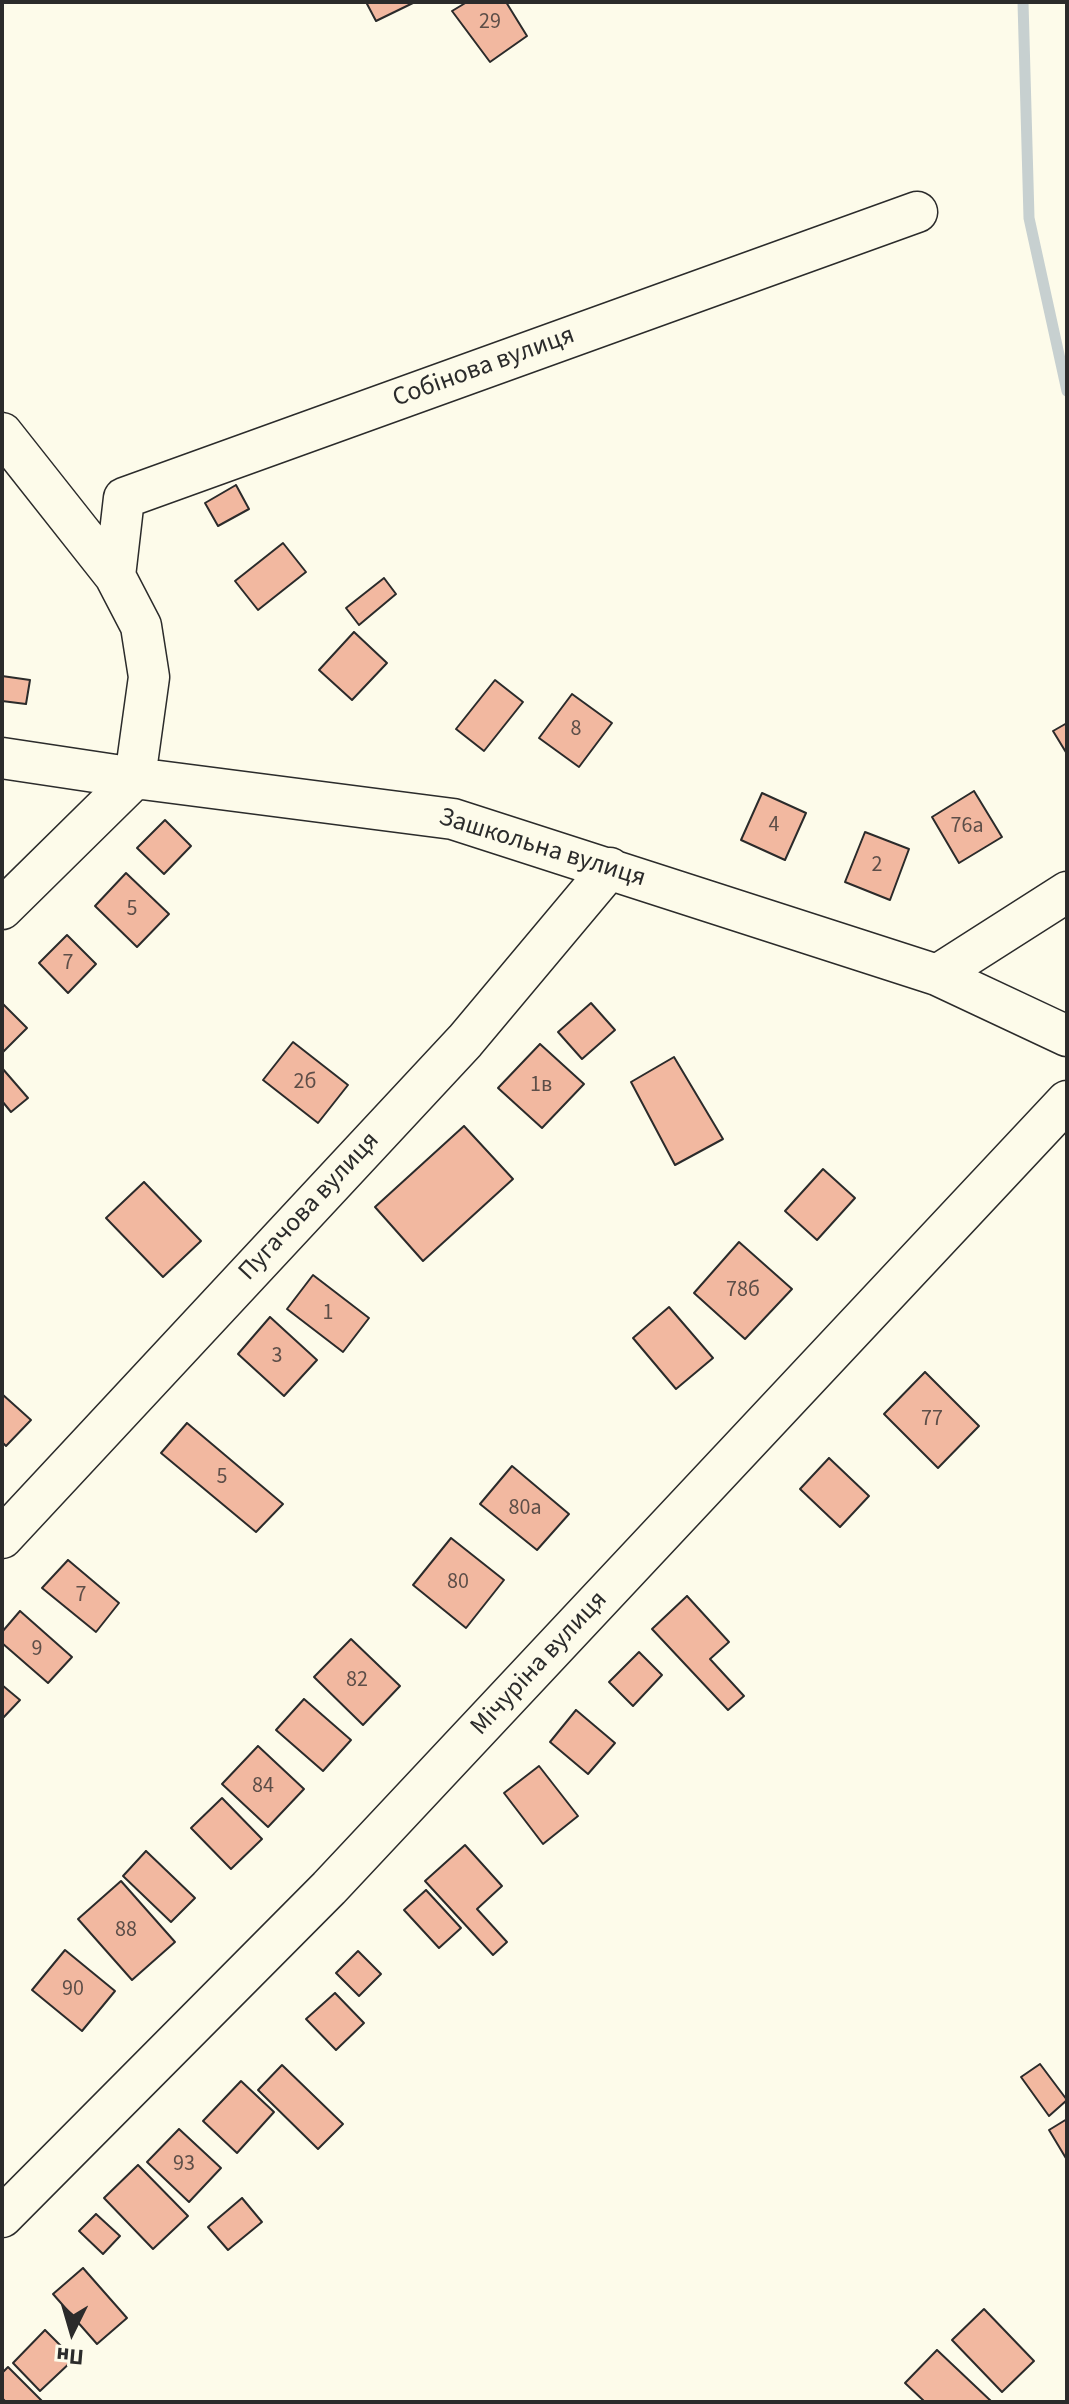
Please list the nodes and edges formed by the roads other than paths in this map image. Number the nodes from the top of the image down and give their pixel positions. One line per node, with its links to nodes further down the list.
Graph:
1 (917, 212): 3 (street, Собінова вулиця)
2 (2, 433): 3 (street)
3 (115, 576): 5 (street)
4 (2, 758): 5 (street)
5 (135, 778): 6 (street, Зашкольна вулиця); 8 (street)
6 (610, 868): 9 (street, Зашкольна вулиця); 12 (street, Пугачова вулиця)
7 (1067, 892): 9 (street)
8 (2, 909)
9 (937, 975): 10 (street, Зашкольна вулиця)
10 (1067, 1036)
11 (1067, 1101): 13 (street, Мічуріна вулиця)
12 (2, 1538)
13 (2, 2217)

